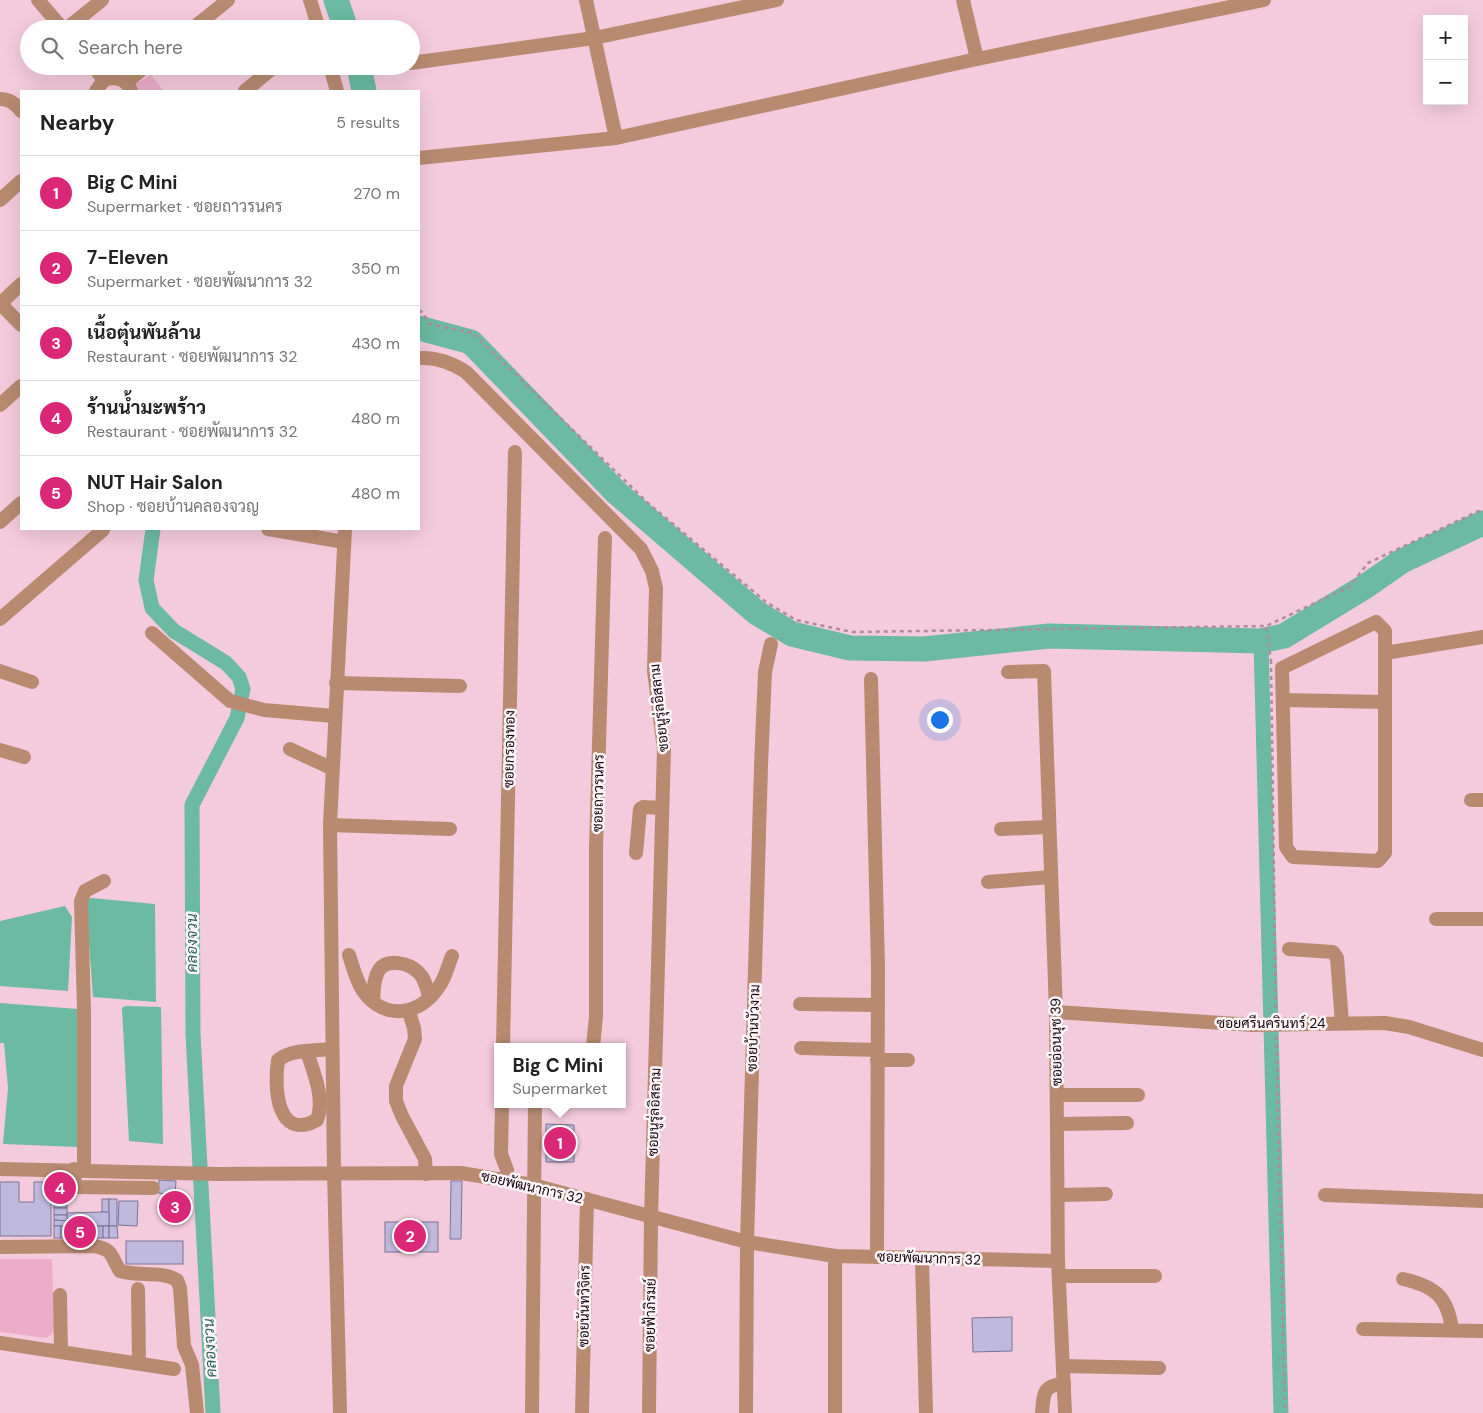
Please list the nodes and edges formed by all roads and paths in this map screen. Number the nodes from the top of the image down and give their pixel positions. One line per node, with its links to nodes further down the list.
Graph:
1 (38, 0): 10 (street)
2 (102, 0): 11 (street)
3 (228, 0): 12 (street)
4 (310, 0): 13 (street)
5 (586, 0): 14 (street)
6 (777, 0): 14 (street)
7 (963, 0): 15 (street)
8 (1264, 0): 9 (street)
9 (1220, 4): 15 (street)
10 (57, 20)
11 (76, 20)
12 (203, 20)
13 (316, 20)
14 (594, 38): 16 (street); 26 (street)
15 (977, 59): 26 (street)
16 (420, 62)
17 (139, 75): 21 (street)
18 (265, 75): 22 (street)
19 (333, 75): 23 (street)
20 (100, 86): 21 (street)
21 (129, 87)
22 (247, 90)
23 (337, 90)
24 (0, 99): 25 (street)
25 (20, 110)
26 (616, 138): 27 (street)
27 (420, 158)
28 (20, 182): 29 (street)
29 (0, 200)
30 (20, 285): 31 (street)
31 (0, 304): 33 (street)
32 (420, 312): 46 (path)
33 (20, 324)
34 (424, 358): 64 (street, ซอยนูรุ่ลอิสลาม)
35 (20, 387): 36 (street)
36 (0, 405)
37 (516, 452): 86 (street, ซอยกรองทอง)
38 (20, 504): 40 (street)
39 (1483, 509): 46 (path)
40 (0, 522)
41 (103, 530): 45 (street)
42 (281, 530): 43 (street)
43 (345, 535): 55 (street)
44 (605, 538): 87 (street, ซอยถาวรนคร)
45 (0, 619)
46 (1266, 626): 85 (path, bridge)
47 (152, 633): 59 (street)
48 (1483, 637): 50 (street)
49 (771, 644): 115 (street, ซอยบ้านบัวงาม)
50 (1385, 653): 57 (street); 58 (street)
51 (0, 671): 54 (street)
52 (1008, 672): 66 (street, ซอยอ่อนนุช 39)
53 (871, 678): 81 (street)
54 (32, 682)
55 (336, 683): 56 (street); 59 (street)
56 (460, 686)
57 (1283, 700): 58 (street); 58 (street)
58 (1385, 702)
59 (334, 716): 63 (street)
60 (290, 749): 63 (street)
61 (0, 750): 62 (street)
62 (24, 757)
63 (331, 768): 65 (street)
64 (662, 808): 69 (street); 114 (street, ซอยนูรุ่ลอิสลาม)
65 (330, 826): 67 (street); 89 (street)
66 (1049, 827): 68 (street); 70 (street, ซอยอ่อนนุช 39)
67 (450, 829)
68 (1001, 829)
69 (636, 853)
70 (1051, 877): 72 (street); 83 (street, ซอยอ่อนนุช 39)
71 (104, 881): 102 (street)
72 (988, 882)
73 (1483, 919): 74 (street)
74 (1436, 920)
75 (1288, 949): 84 (street)
76 (349, 955): 79 (street)
77 (452, 956): 78 (street)
78 (429, 997): 79 (street); 82 (street)
79 (374, 1001): 82 (street)
80 (800, 1004): 81 (street)
81 (878, 1006): 92 (street)
82 (409, 1012): 104 (street)
83 (1056, 1012): 85 (street, ซอยศรีนครินทร์ 24); 94 (street, ซอยอ่อนนุช 39)
84 (1342, 1023): 85 (street, ซอยศรีนครินทร์ 24); 90 (street, ซอยศรีนครินทร์ 24)
85 (1275, 1025): 146 (path, bridge)
86 (503, 1043)
87 (593, 1043)
88 (801, 1048): 92 (street)
89 (332, 1049): 91 (street); 103 (street)
90 (1483, 1050)
91 (307, 1052): 91 (street)
92 (877, 1055): 93 (street); 118 (street)
93 (908, 1060)
94 (1057, 1095): 95 (street); 98 (street, ซอยอ่อนนุช 39)
95 (1138, 1095)
96 (502, 1108): 100 (street)
97 (536, 1108): 107 (street)
98 (1058, 1124): 99 (street); 110 (street, ซอยอ่อนนุช 39)
99 (1128, 1124)
100 (501, 1154): 105 (street); 106 (street)
101 (0, 1169): 102 (street, ซอยพัฒนาการ 32)
102 (79, 1169): 103 (street, ซอยพัฒนาการ 32); 108 (street)
103 (334, 1172): 104 (street, ซอยพัฒนาการ 32); 137 (street)
104 (426, 1174): 105 (street, ซอยพัฒนาการ 32)
105 (485, 1175): 106 (street, ซอยพัฒนาการ 32)
106 (508, 1181): 107 (street, ซอยพัฒนาการ 32)
107 (533, 1185): 112 (street, ซอยพัฒนาการ 32); 138 (street)
108 (153, 1188)
109 (1106, 1194): 110 (street)
110 (1059, 1195): 120 (street, ซอยอ่อนนุช 39)
111 (1325, 1195): 113 (street)
112 (587, 1199): 114 (street, ซอยพัฒนาการ 32); 139 (street, ซอยนันทวิจิตร)
113 (1483, 1201)
114 (650, 1218): 115 (street, ซอยพัฒนาการ 32); 140 (street, ซอยฟ้าภิรมย์)
115 (747, 1242): 117 (street, ซอยพัฒนาการ 32); 141 (street, ซอยบ้านบัวงาม)
116 (0, 1247): 136 (street)
117 (835, 1256): 118 (street, ซอยพัฒนาการ 32); 142 (street)
118 (877, 1257): 119 (street, ซอยพัฒนาการ 32)
119 (922, 1259): 120 (street, ซอยพัฒนาการ 32); 143 (street)
120 (1058, 1261): 121 (street, ซอยอ่อนนุช 39)
121 (1060, 1276): 122 (street); 132 (street, ซอยอ่อนนุช 39)
122 (1155, 1276)
123 (1403, 1279): 127 (street)
124 (138, 1289): 131 (street)
125 (60, 1295): 130 (street)
126 (1363, 1329): 127 (street)
127 (1452, 1330): 128 (street)
128 (1483, 1331)
129 (0, 1343): 130 (street)
130 (61, 1352): 131 (street)
131 (139, 1362): 134 (street)
132 (1063, 1366): 133 (street); 135 (street, ซอยอ่อนนุช 39)
133 (1159, 1368)
134 (174, 1369)
135 (1064, 1384): 144 (street); 145 (street, ซอยอ่อนนุช 39)
136 (197, 1413)
137 (340, 1413)
138 (532, 1413)
139 (582, 1413)
140 (649, 1413)
141 (746, 1413)
142 (835, 1413)
143 (926, 1413)
144 (1042, 1413)
145 (1065, 1413)
146 (1285, 1413)

